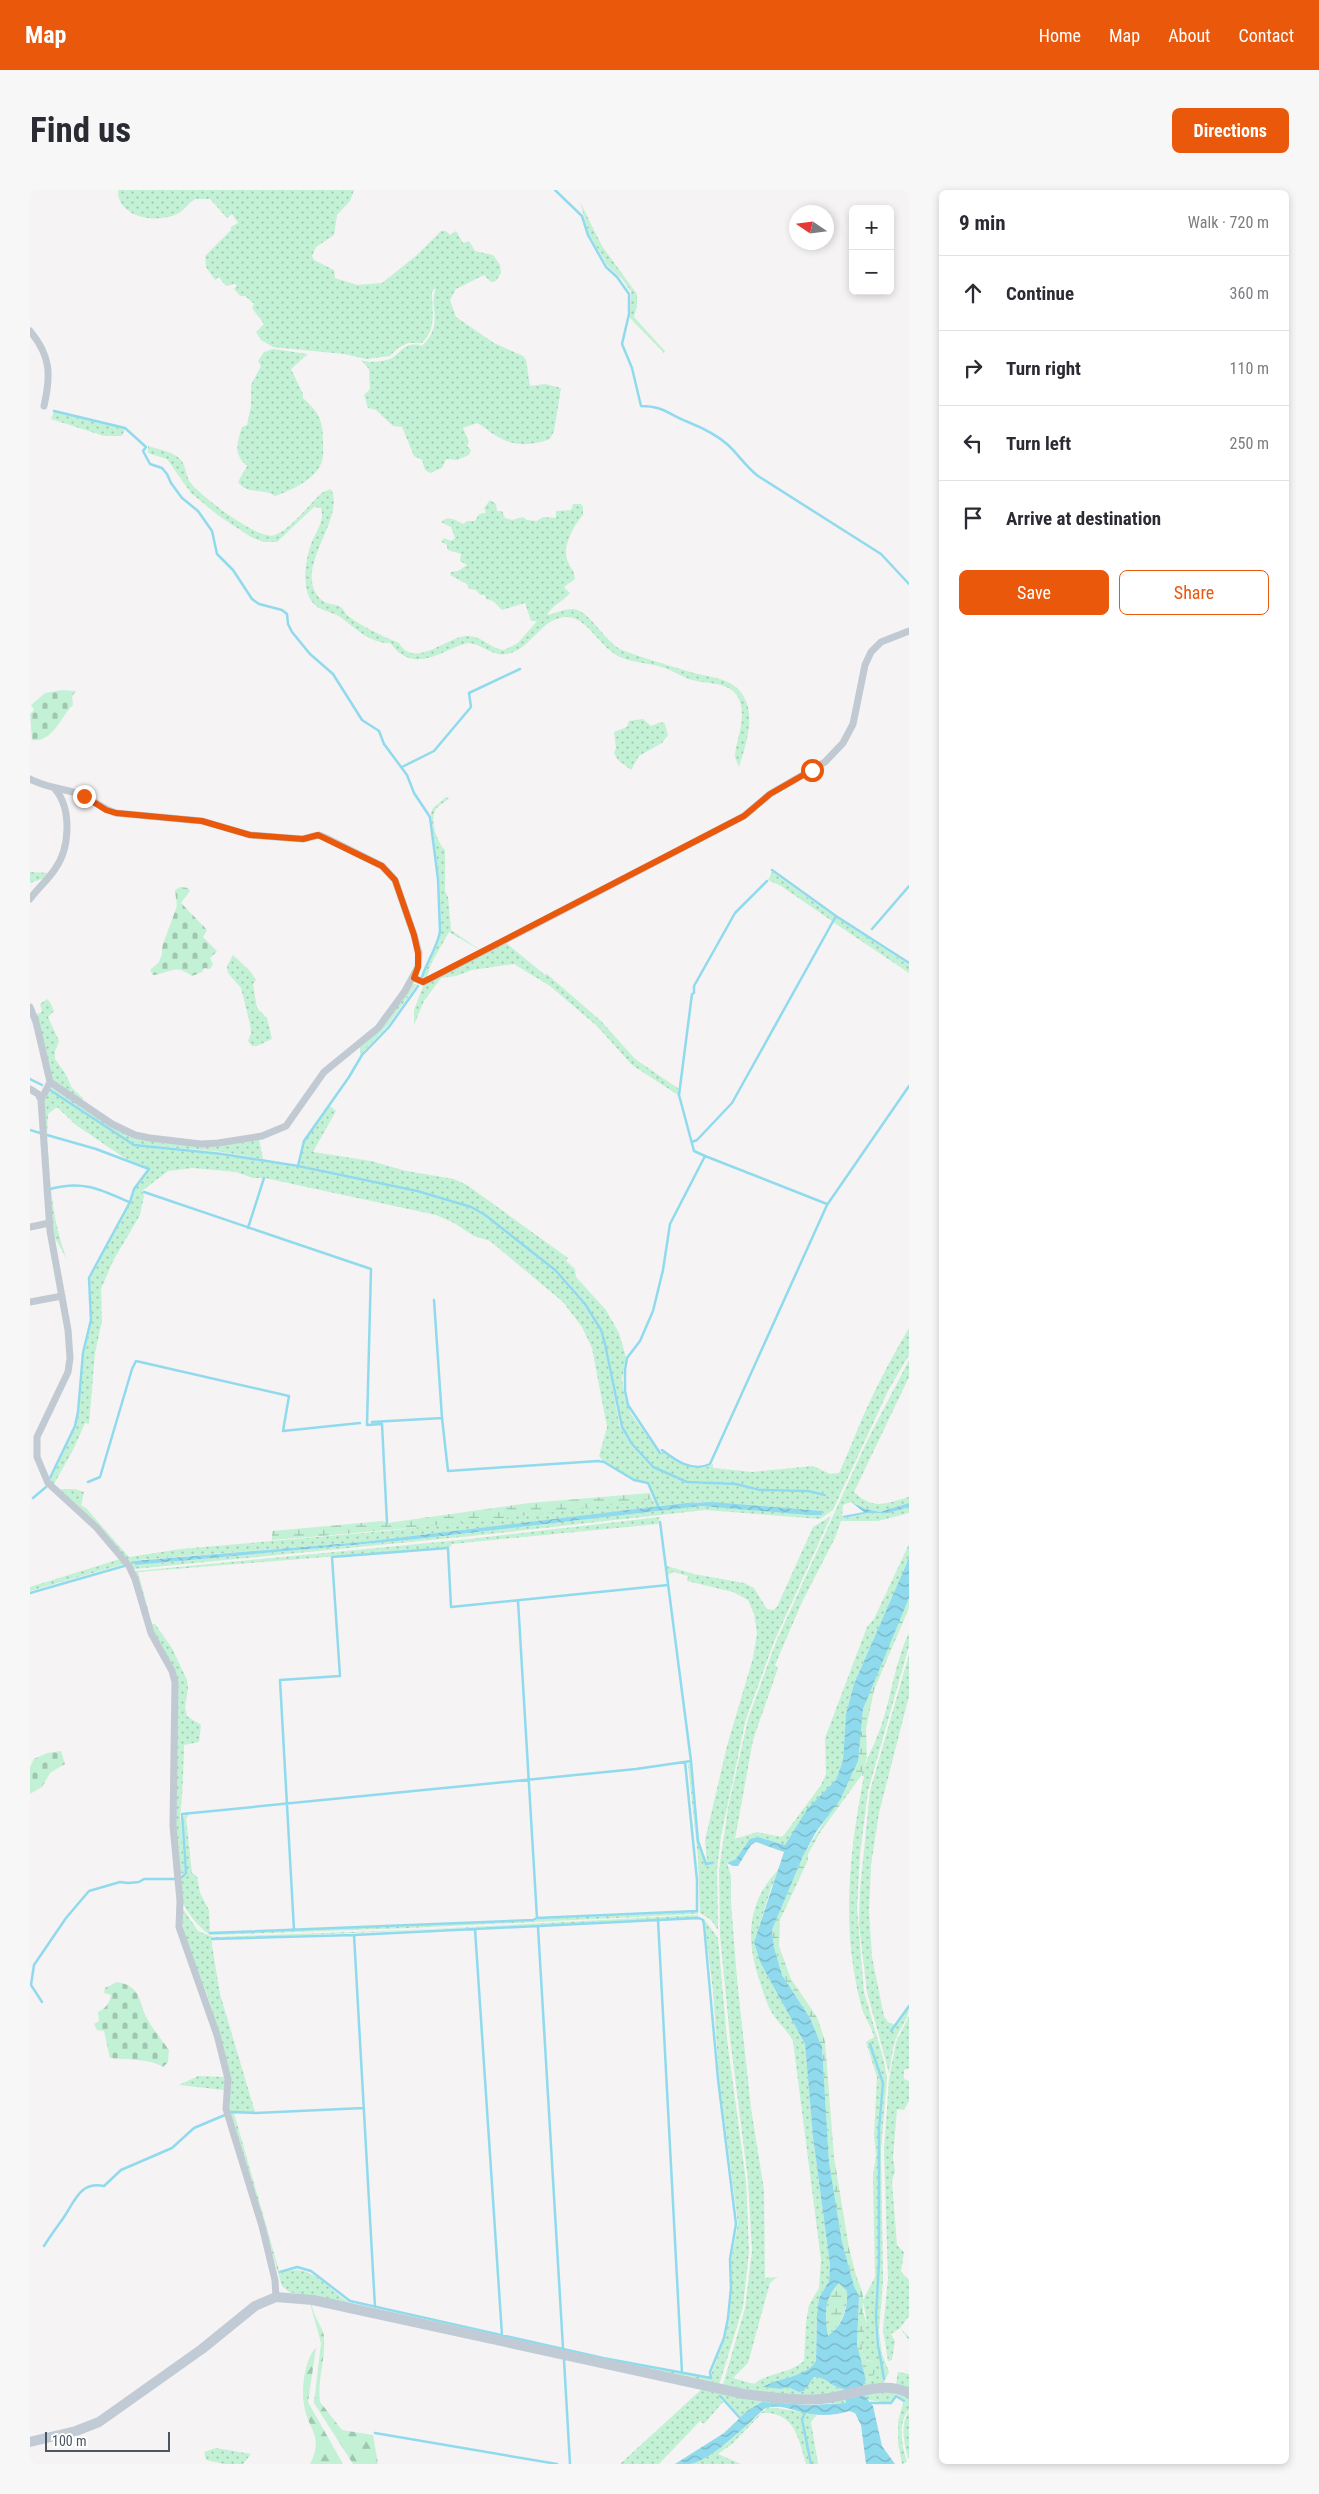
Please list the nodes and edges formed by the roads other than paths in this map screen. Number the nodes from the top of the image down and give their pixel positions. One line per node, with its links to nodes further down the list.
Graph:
1 (30, 331): 2 (street)
2 (44, 406)
3 (909, 631): 7 (street)
4 (30, 779): 5 (street)
5 (55, 789): 6 (street); 7 (street)
6 (30, 900)
7 (414, 978): 9 (street)
8 (30, 1006): 9 (street)
9 (50, 1082): 11 (street)
10 (30, 1089): 11 (street)
11 (41, 1100): 12 (street)
12 (49, 1223): 13 (street); 14 (street)
13 (30, 1227)
14 (62, 1296): 15 (street); 16 (street)
15 (30, 1302)
16 (276, 2297): 17 (street); 18 (street)
17 (909, 2393)
18 (30, 2442)

